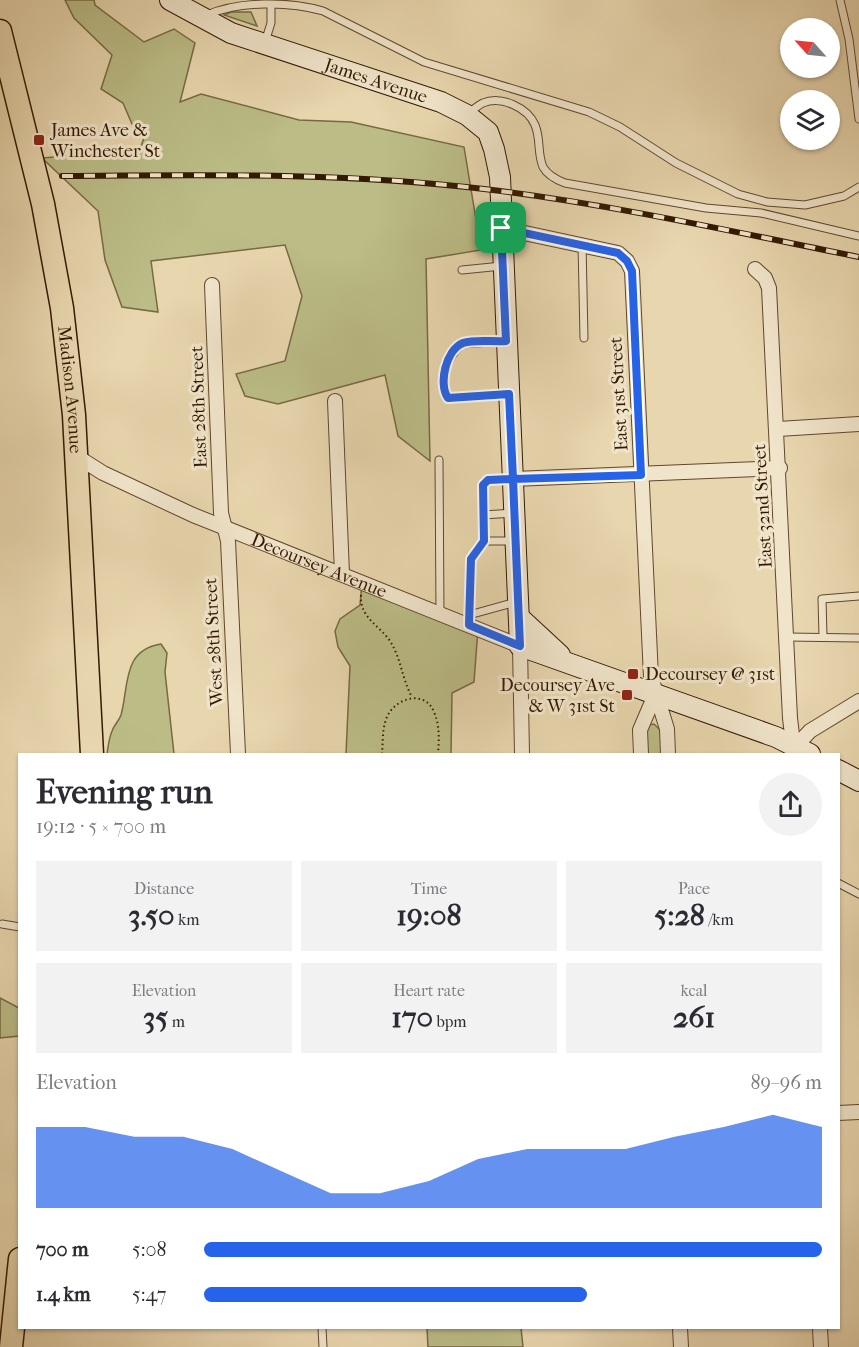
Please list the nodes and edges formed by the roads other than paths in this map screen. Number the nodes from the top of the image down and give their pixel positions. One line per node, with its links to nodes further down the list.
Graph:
1 (170, 0): 4 (main road, James Avenue)
2 (840, 0): 8 (lane)
3 (271, 5): 4 (lane); 6 (lane); 9 (lane)
4 (199, 18): 6 (main road, James Avenue)
5 (0, 31): 23 (main road, Madison Avenue)
6 (264, 44): 7 (main road, James Avenue)
7 (467, 115): 10 (main road, James Avenue); 11 (lane)
8 (859, 119)
9 (859, 187)
10 (501, 228): 12 (street, East 31st Street); 13 (main road, James Avenue)
11 (859, 236)
12 (582, 244): 17 (lane); 26 (street, East 31st Street)
13 (502, 266): 15 (lane); 18 (main road, James Avenue)
14 (755, 269): 22 (street, East 32nd Street)
15 (462, 270)
16 (212, 285): 30 (street, East 28th Street)
17 (584, 338)
18 (506, 341): 19 (main road, James Avenue); 19 (lane)
19 (509, 394): 27 (main road, James Avenue)
20 (335, 401): 33 (street)
21 (859, 424): 22 (street)
22 (778, 429): 25 (street, East 32nd Street)
23 (76, 456): 30 (street, Decoursey Avenue); 46 (main road, Madison Avenue)
24 (439, 460): 36 (lane)
25 (780, 468): 26 (street); 39 (street, East 32nd Street)
26 (641, 475): 27 (street); 43 (street, East 31st Street)
27 (513, 479): 28 (main road, James Avenue); 29 (lane)
28 (515, 513): 29 (lane); 32 (main road, James Avenue)
29 (483, 514): 31 (lane)
30 (226, 527): 33 (street, Decoursey Avenue); 47 (street, West 28th Street)
31 (484, 541): 32 (lane); 37 (lane)
32 (516, 541): 35 (main road, James Avenue)
33 (342, 574): 36 (street, Decoursey Avenue)
34 (859, 596): 38 (lane)
35 (520, 610): 37 (lane); 41 (main road, James Avenue); 42 (main road, Decoursey Avenue)
36 (440, 613): 37 (street, Decoursey Avenue)
37 (469, 620): 41 (street, Decoursey Avenue)
38 (823, 636): 39 (lane); 40 (lane)
39 (787, 637): 45 (street, East 32nd Street)
40 (859, 638)
41 (520, 646): 42 (main road, Decoursey Avenue); 48 (street)
42 (569, 664): 43 (main road, Decoursey Avenue)
43 (655, 695): 45 (main road, Decoursey Avenue); 49 (street); 50 (street, East 31st Street)
44 (859, 701): 45 (street)
45 (800, 752)
46 (92, 753)
47 (237, 753)
48 (522, 753)
49 (641, 753)
50 (668, 753)
51 (840, 771): 52 (main road)
52 (859, 781)
53 (840, 884): 54 (lane)
54 (859, 894)
55 (2, 924): 56 (lane)
56 (18, 927)
57 (859, 1112): 58 (street)
58 (840, 1113)
59 (18, 1290): 60 (main road)
60 (16, 1323): 64 (main road)
61 (322, 1329): 65 (lane)
62 (680, 1329): 66 (street)
63 (820, 1329): 67 (street)
64 (11, 1347)
65 (323, 1347)
66 (681, 1347)
67 (821, 1347)

